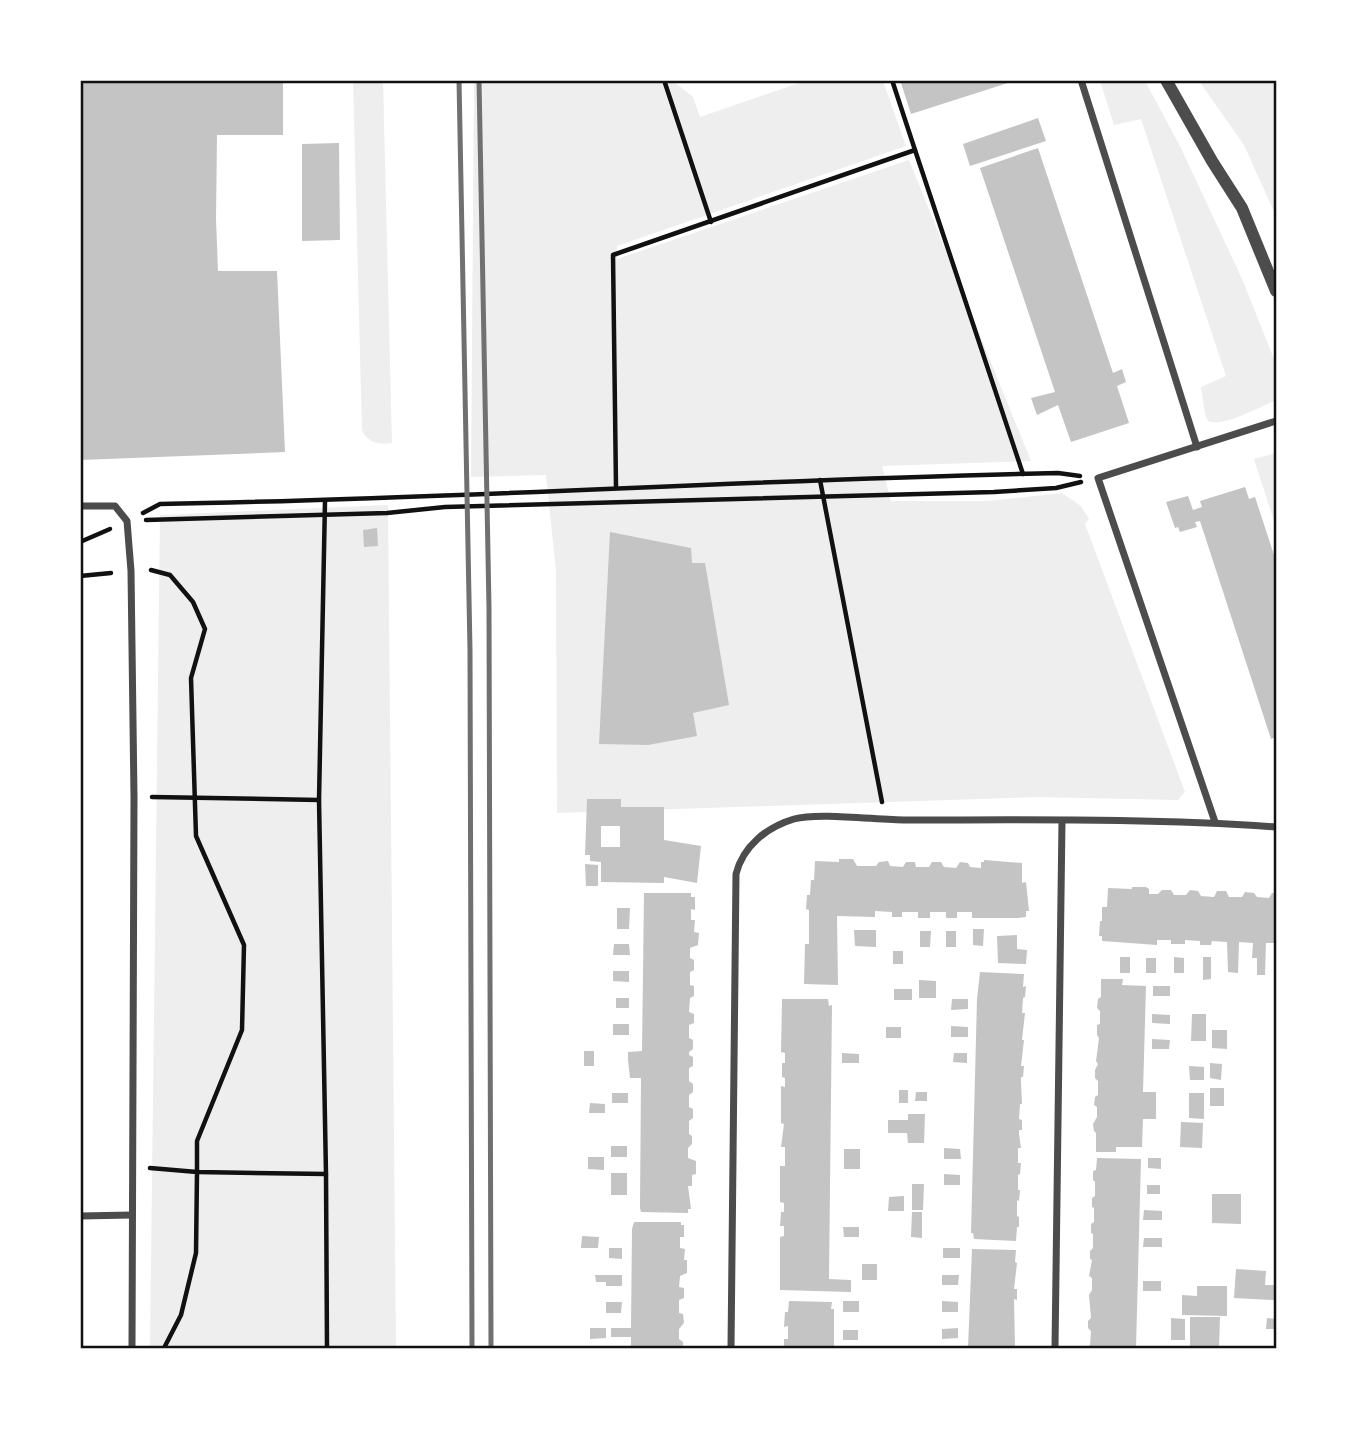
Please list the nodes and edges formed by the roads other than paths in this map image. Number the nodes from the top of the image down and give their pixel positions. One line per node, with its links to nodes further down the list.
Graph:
1 (1081, 80): 5 (street)
2 (1166, 80): 3 (street)
3 (1276, 291)
4 (1276, 421): 5 (street)
5 (1197, 447): 8 (street)
6 (80, 506): 10 (street)
7 (1062, 821): 8 (street); 13 (street); 14 (street)
8 (1215, 822): 9 (street)
9 (1276, 827)
10 (132, 1215): 11 (street); 12 (street)
11 (80, 1216)
12 (132, 1349)
13 (730, 1349)
14 (1055, 1349)

